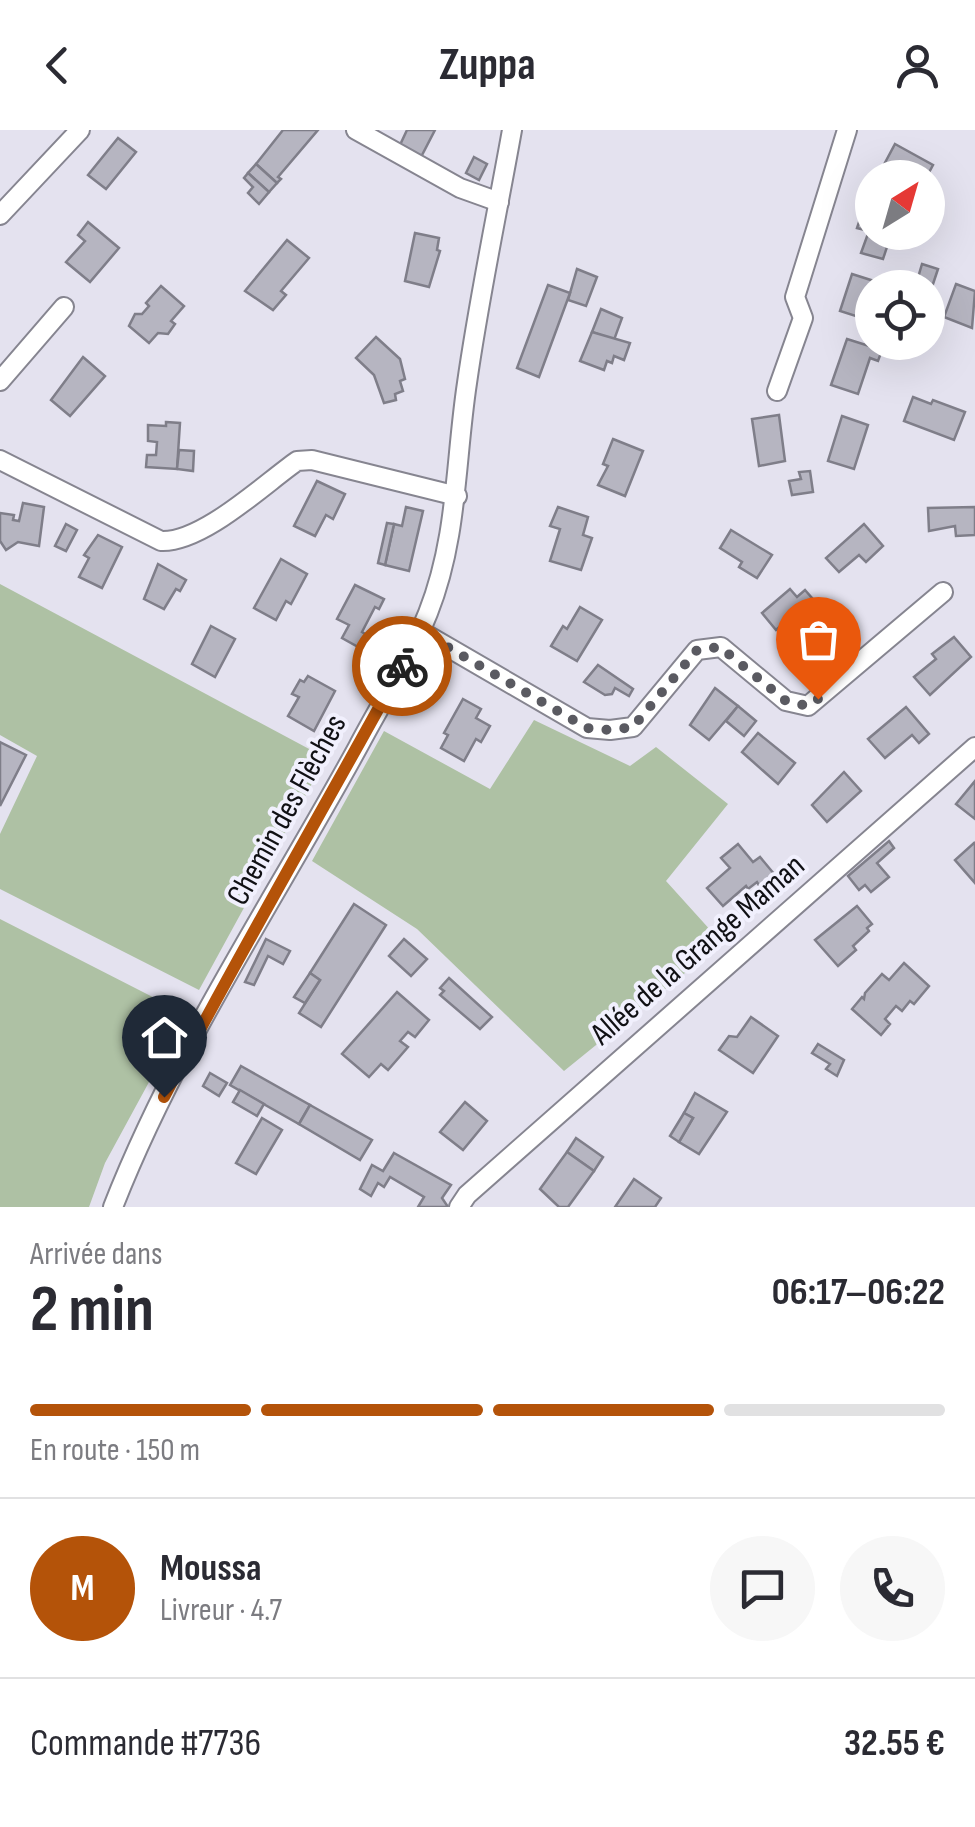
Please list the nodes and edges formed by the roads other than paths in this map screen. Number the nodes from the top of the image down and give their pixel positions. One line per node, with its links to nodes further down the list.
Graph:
1 (80, 130): 6 (street)
2 (356, 130): 5 (street)
3 (512, 130): 5 (street, Chemin des Flèches)
4 (847, 130): 9 (street)
5 (499, 202): 11 (street, Chemin des Flèches)
6 (0, 215)
7 (64, 307): 8 (street)
8 (0, 381)
9 (777, 391)
10 (0, 460): 11 (street)
11 (457, 496): 13 (street, Chemin des Flèches)
12 (943, 592): 13 (street)
13 (420, 631): 16 (street, Chemin des Flèches)
14 (975, 747): 15 (street, Allée de la Grange Maman)
15 (465, 1205)
16 (112, 1207)

